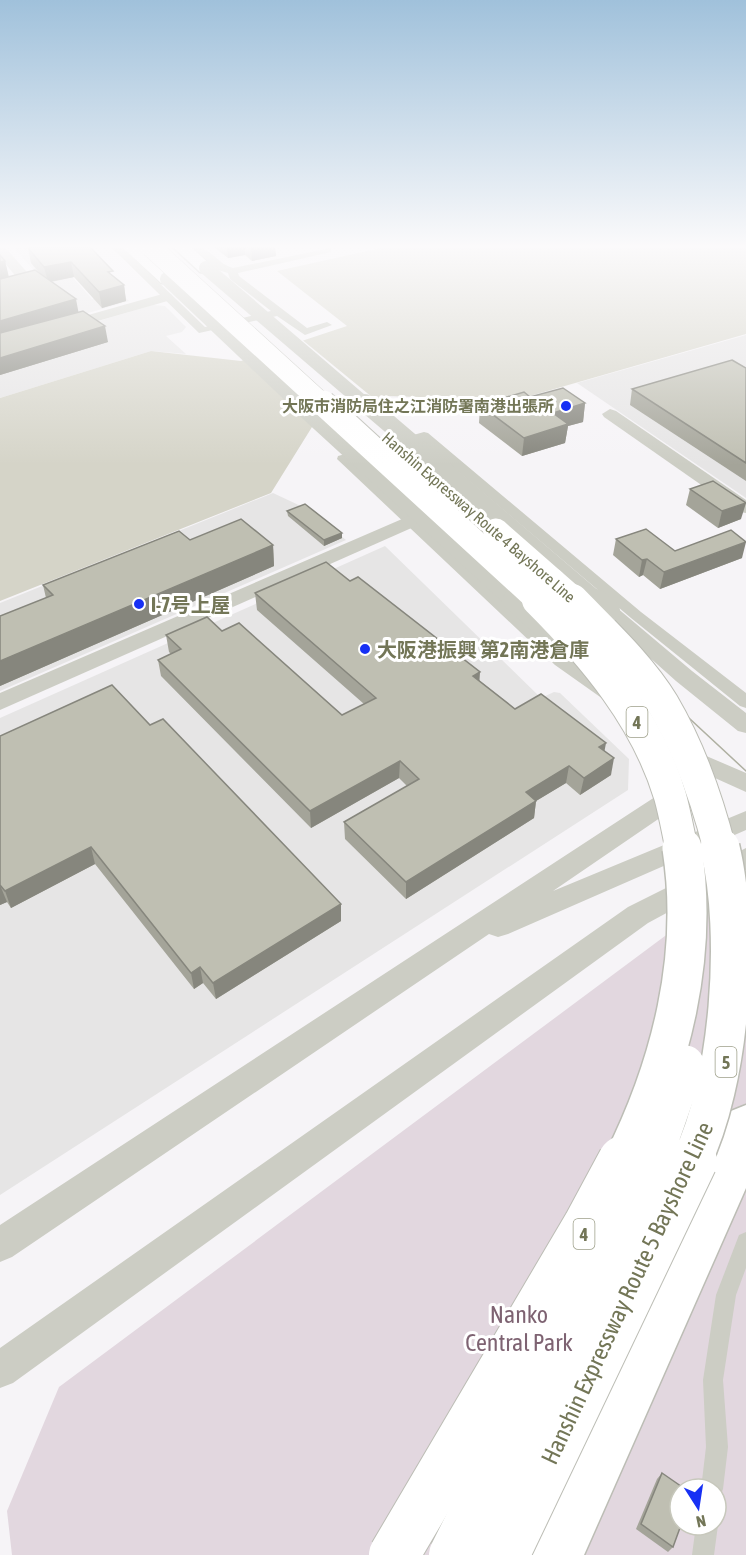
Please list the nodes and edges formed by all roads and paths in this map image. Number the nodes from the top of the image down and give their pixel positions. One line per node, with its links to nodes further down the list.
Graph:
1 (69, 320): 10 (street)
2 (195, 320): 5 (street)
3 (210, 320): 17 (street, bridge)
4 (223, 320): 14 (highway, Hanshin Expressway Route 4 Bayshore Line / 4, bridge)
5 (249, 320)
6 (249, 320): 14 (highway, Hanshin Expressway Route 4 Bayshore Line / 4, bridge)
7 (267, 320): 18 (street, bridge)
8 (289, 320): 9 (street)
9 (327, 325)
10 (0, 345)
11 (610, 414): 12 (street)
12 (746, 508)
13 (409, 522): 15 (street); 16 (street); 17 (street)
14 (541, 586): 21 (highway, Hanshin Expressway Route 4 Bayshore Line / 4, bridge); 31 (highway, Hanshin Expressway Route 4 Bayshore Line / 4, bridge); 32 (highway, Hanshin Expressway Route 5 Bayshore Line / 5, bridge); 33 (highway, Hanshin Expressway Route 5 Bayshore Line / 5, bridge)
15 (0, 702)
16 (746, 702)
17 (635, 713): 19 (street)
18 (746, 725)
19 (672, 747): 20 (street); 23 (street)
20 (746, 783)
21 (746, 821): 23 (street)
22 (746, 858): 27 (street)
23 (438, 952): 26 (street)
24 (746, 1125): 34 (highway)
25 (746, 1242): 28 (street)
26 (0, 1245)
27 (0, 1370)
28 (713, 1477)
29 (706, 1537): 30 (street)
30 (704, 1554)
31 (394, 1555)
32 (454, 1555)
33 (504, 1555)
34 (556, 1555)

